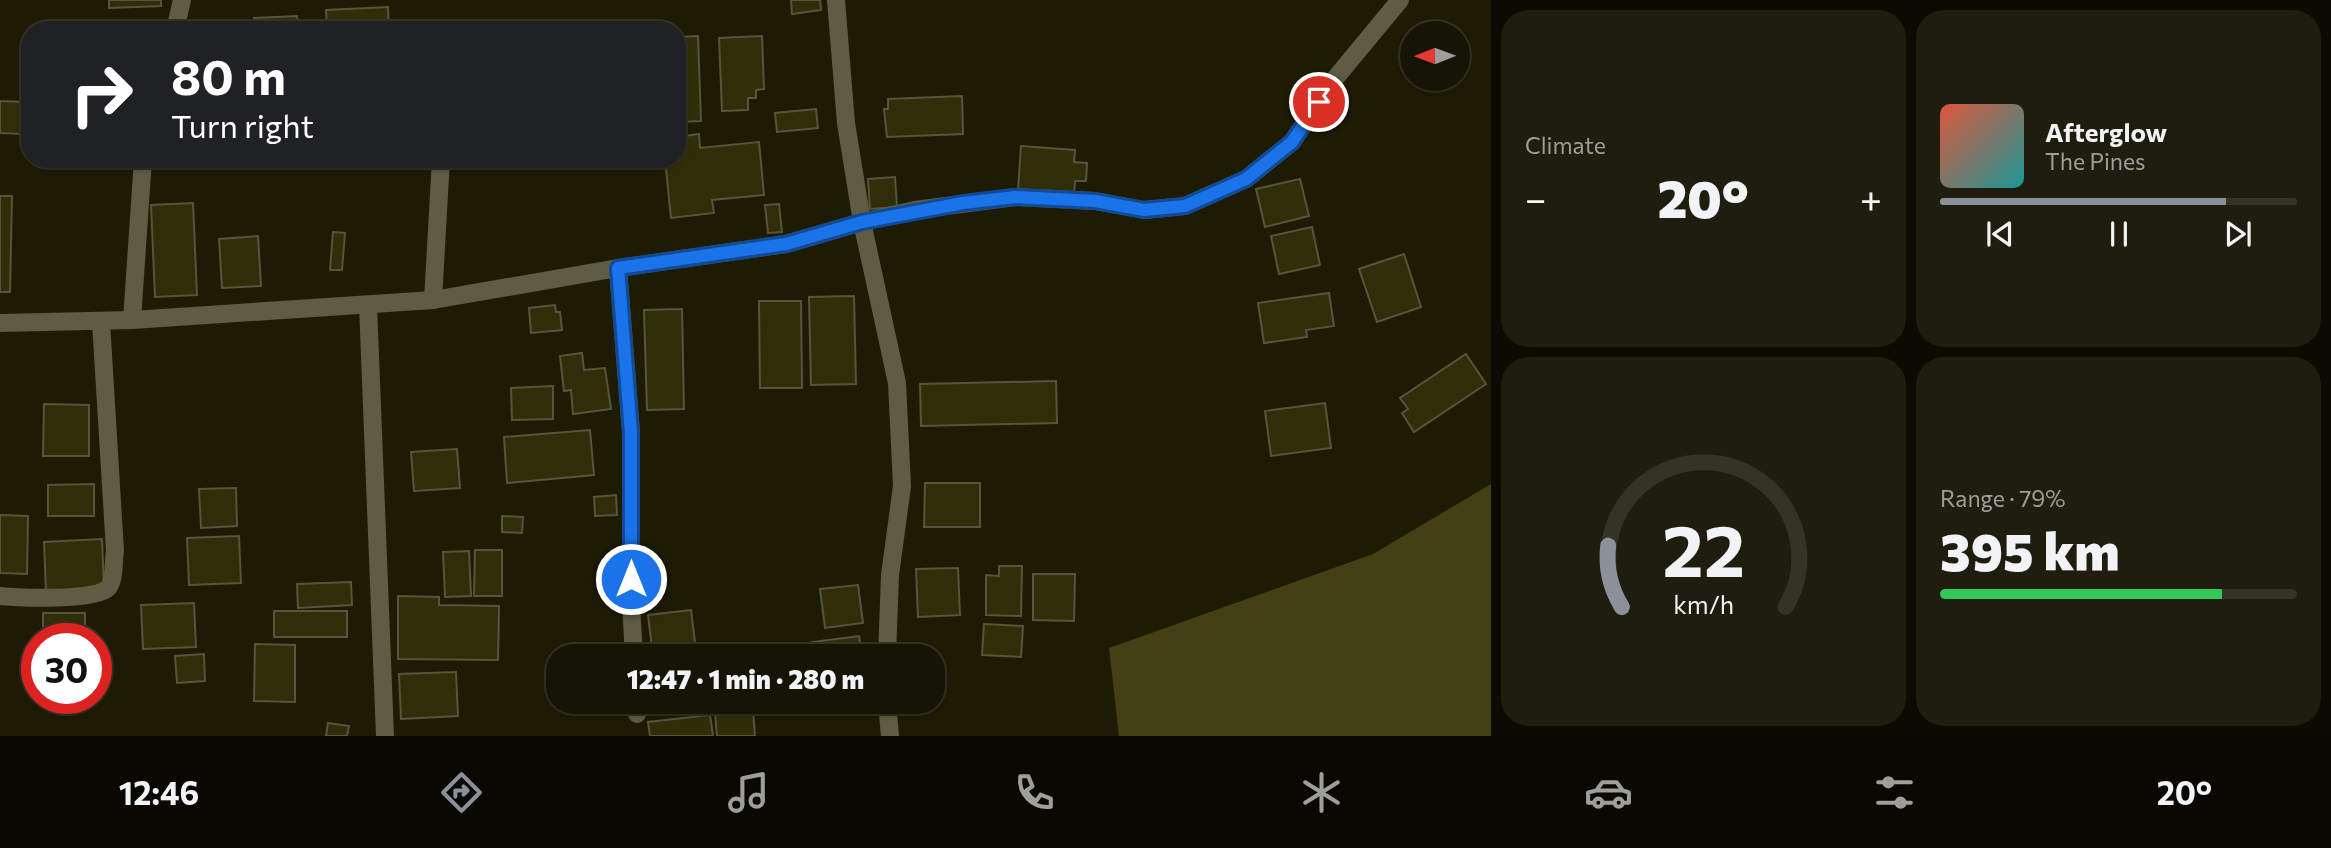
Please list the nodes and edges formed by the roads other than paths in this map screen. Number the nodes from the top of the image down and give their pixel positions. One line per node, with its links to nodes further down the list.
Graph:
1 (182, 0): 4 (street)
2 (836, 0): 7 (street)
3 (1399, 0): 7 (street)
4 (177, 21)
5 (142, 168): 11 (street)
6 (440, 168): 9 (street)
7 (862, 222): 8 (street); 16 (street)
8 (618, 268): 9 (street); 15 (street)
9 (433, 300): 10 (street)
10 (368, 305): 11 (street); 18 (street)
11 (132, 320): 12 (street)
12 (100, 322): 13 (street); 14 (street)
13 (0, 323)
14 (0, 596)
15 (633, 644)
16 (887, 644)
17 (888, 714): 19 (street)
18 (386, 736)
19 (890, 736)

